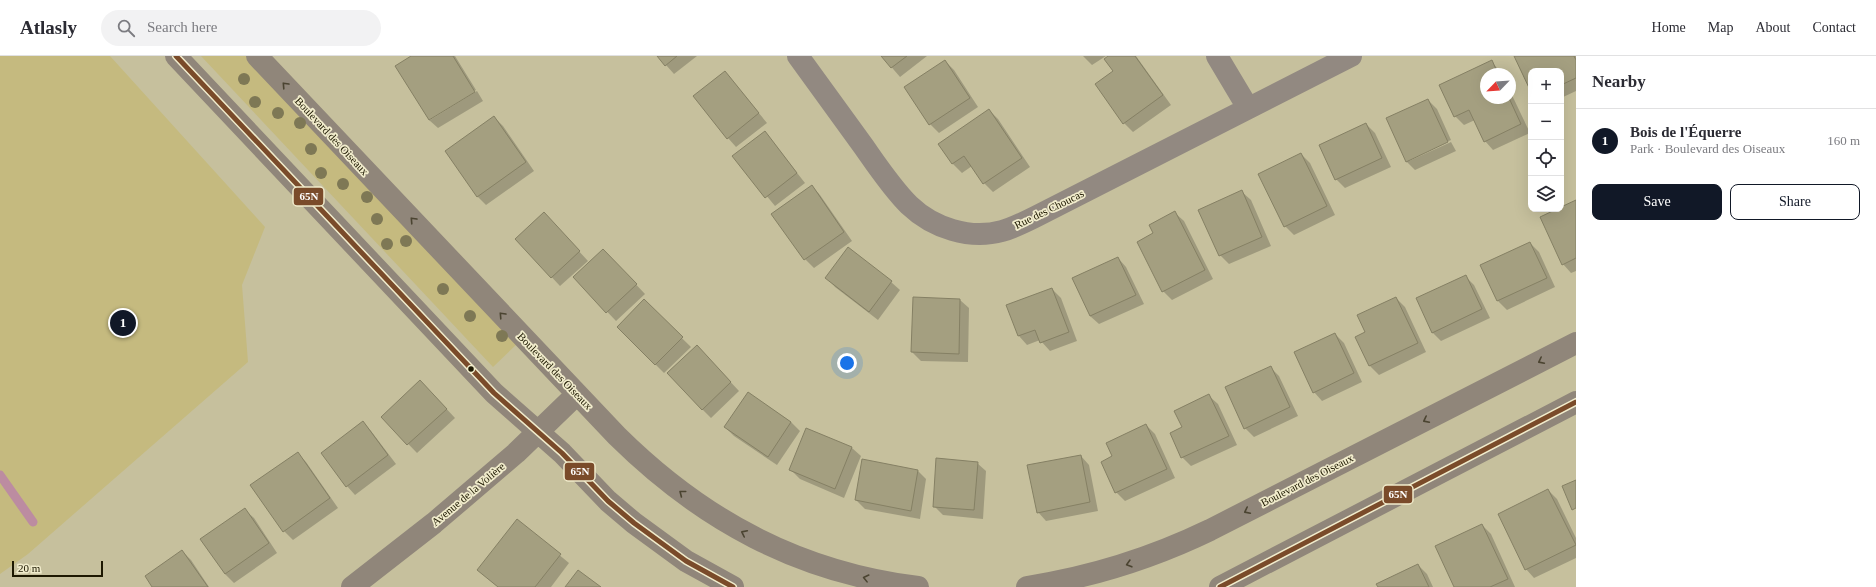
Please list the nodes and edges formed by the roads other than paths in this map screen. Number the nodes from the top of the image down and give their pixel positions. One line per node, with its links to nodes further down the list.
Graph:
1 (176, 56): 10 (street)
2 (257, 56): 8 (street, Boulevard des Oiseaux, one-way to 2)
3 (798, 56): 6 (street, Rue des Choucas)
4 (1216, 56): 6 (street)
5 (1351, 56): 6 (street, Rue des Choucas)
6 (1248, 108)
7 (1576, 343): 14 (street, Boulevard des Oiseaux, one-way to 14)
8 (577, 394): 10 (street, Avenue de la Volière); 13 (street, Boulevard des Oiseaux, one-way to 8)
9 (1576, 402): 15 (street)
10 (538, 432): 11 (street, Avenue de la Volière); 12 (street)
11 (352, 587)
12 (733, 587)
13 (918, 587)
14 (1027, 587)
15 (1220, 587)

